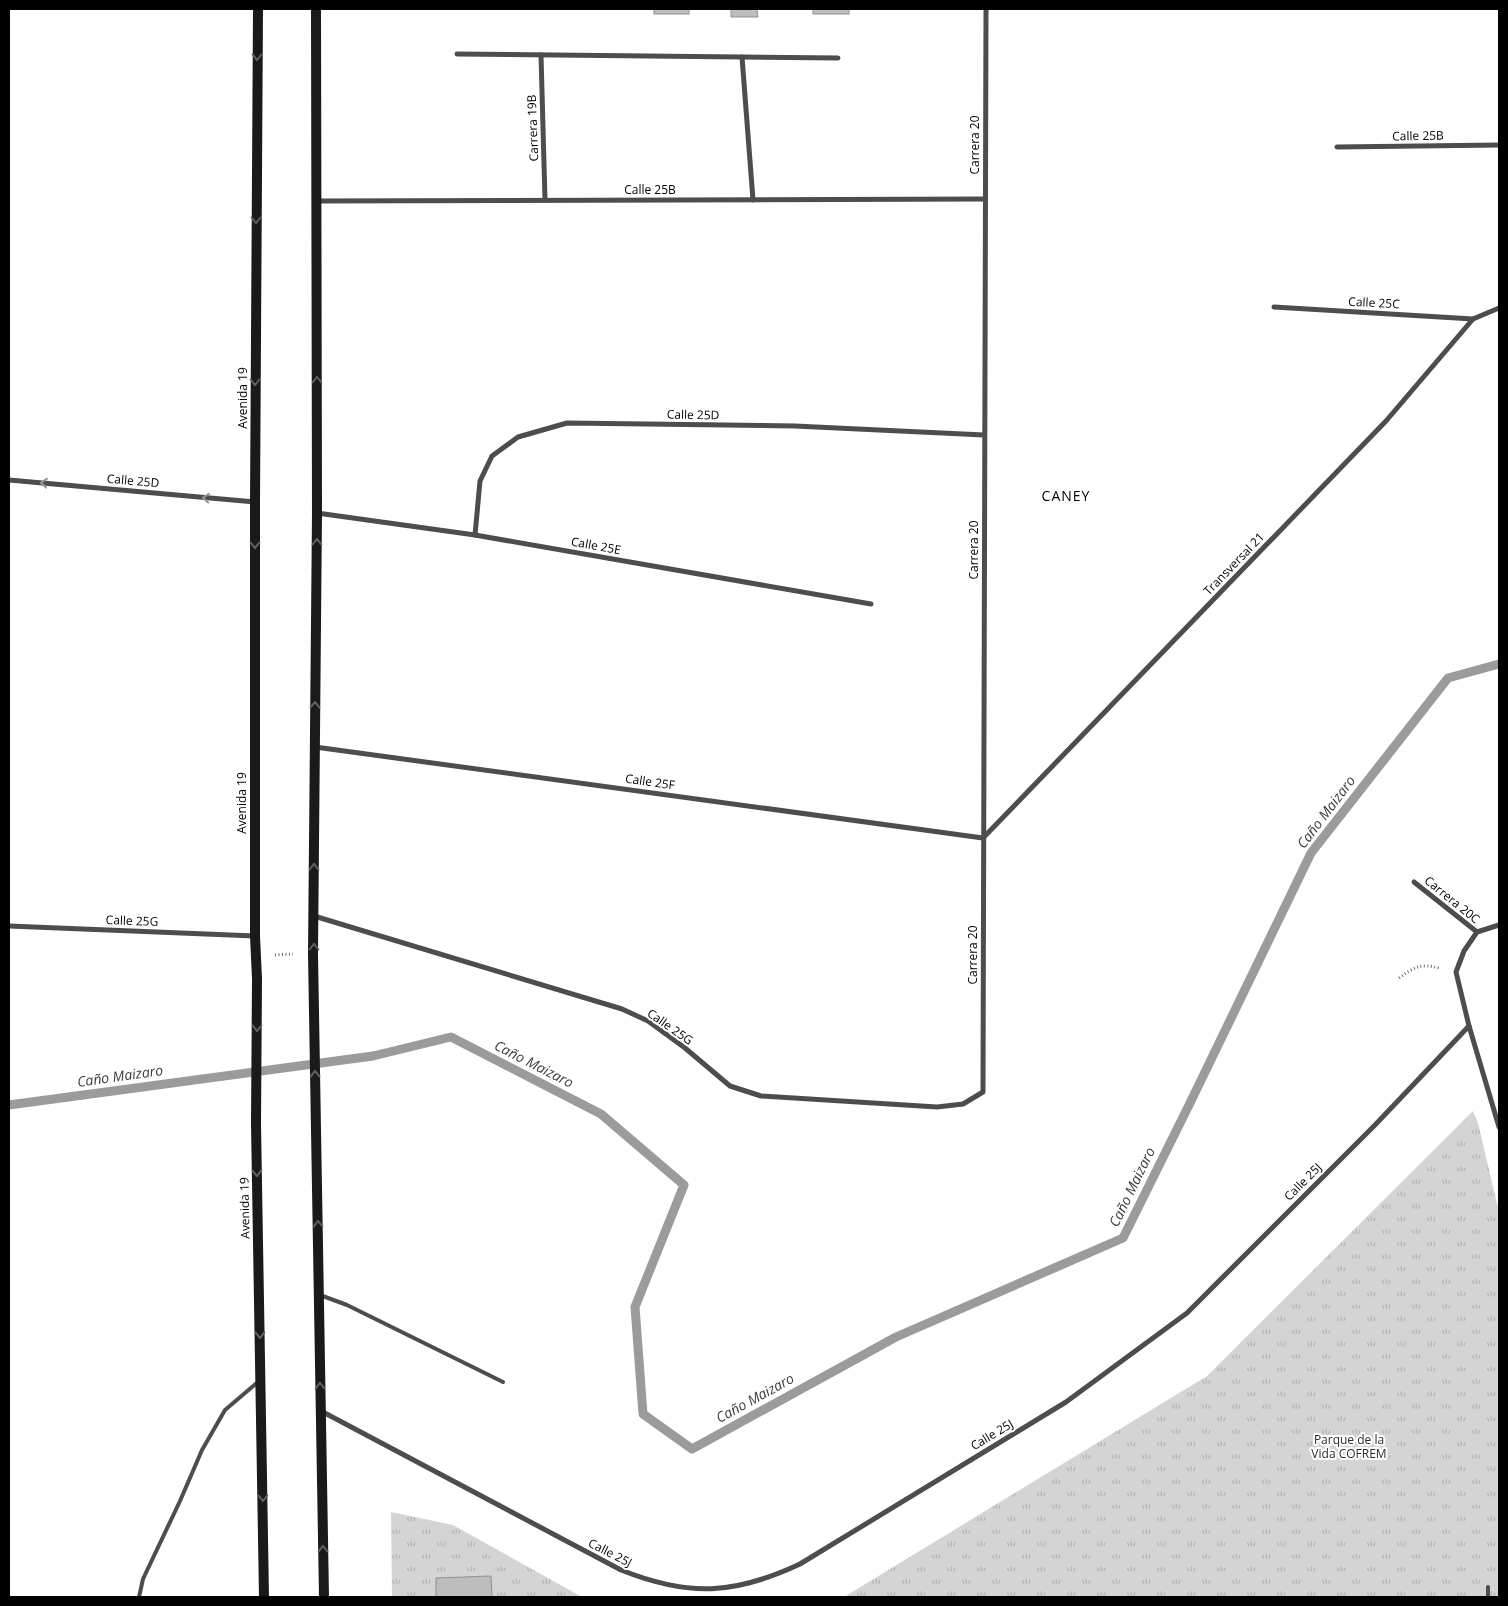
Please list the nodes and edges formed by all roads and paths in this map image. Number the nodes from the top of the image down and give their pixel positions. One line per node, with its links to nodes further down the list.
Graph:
1 (258, 9): 19 (main road, Avenida 19, one-way to 19)
2 (316, 9): 13 (main road)
3 (986, 9): 10 (street, Carrera 20)
4 (457, 54): 5 (street)
5 (541, 55): 6 (street); 11 (street, Carrera 19B)
6 (742, 57): 7 (street); 12 (street)
7 (838, 58)
8 (1499, 145): 9 (street, Calle 25B)
9 (1337, 147)
10 (985, 199): 12 (street, Calle 25B); 17 (street, Carrera 20)
11 (544, 200): 12 (street, Calle 25B); 13 (street, Calle 25B)
12 (753, 200)
13 (316, 201): 20 (main road, one-way to 13)
14 (1274, 307): 16 (street, Calle 25C)
15 (1499, 308): 16 (street, Transversal 21)
16 (1473, 319): 24 (street, Transversal 21)
17 (984, 435): 21 (street, Calle 25D); 24 (street, Carrera 20)
18 (9, 480): 19 (street, Calle 25D, one-way to 18)
19 (255, 502): 30 (main road, Avenida 19, one-way to 30)
20 (317, 513): 21 (street, Calle 25E); 23 (main road, one-way to 20)
21 (475, 535): 22 (street, Calle 25E)
22 (871, 604)
23 (314, 747): 24 (street, Calle 25F); 26 (main road, one-way to 23)
24 (984, 838): 36 (street, Carrera 20)
25 (1414, 882): 29 (street, Carrera 20C)
26 (314, 916): 31 (main road, one-way to 26); 36 (street, Calle 25G)
27 (1499, 925): 29 (street)
28 (9, 926): 30 (street, Calle 25G)
29 (1476, 932): 33 (street)
30 (255, 936): 32 (main road, Avenida 19)
31 (314, 954): 32 (path); 38 (main road, one-way to 31)
32 (257, 956): 39 (main road, Avenida 19, one-way to 39)
33 (1456, 972): 34 (path); 35 (street)
34 (1399, 978)
35 (1469, 1026): 37 (street); 41 (street, Calle 25J)
36 (983, 1092)
37 (1499, 1127)
38 (319, 1294): 40 (lane); 41 (main road, one-way to 38)
39 (260, 1381): 43 (lane); 44 (main road, Avenida 19, one-way to 44)
40 (503, 1382)
41 (321, 1411): 45 (main road, one-way to 41)
42 (1488, 1587): 46 (lane)
43 (139, 1597)
44 (264, 1597)
45 (324, 1597)
46 (1488, 1597)

